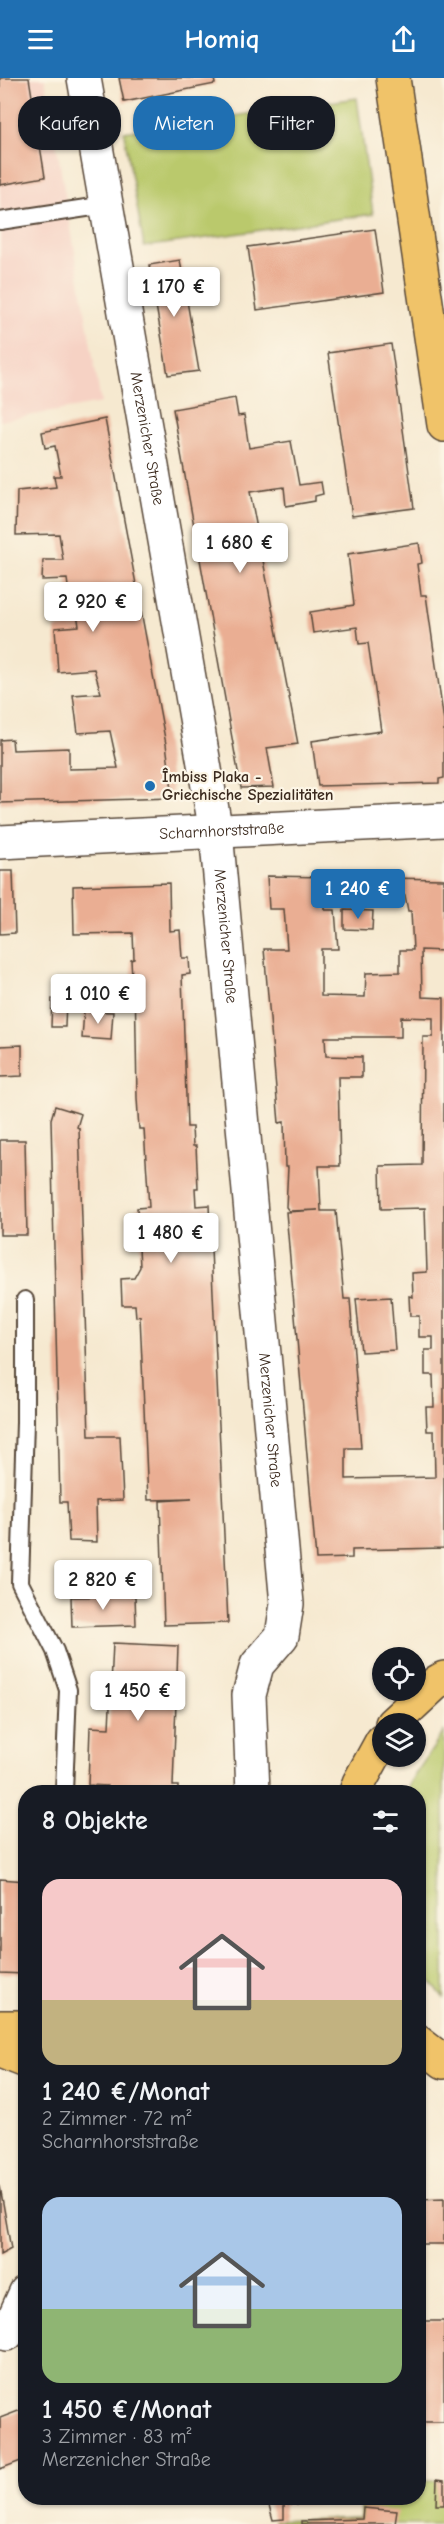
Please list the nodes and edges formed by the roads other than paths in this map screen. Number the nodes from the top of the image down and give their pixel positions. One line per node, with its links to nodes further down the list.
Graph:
1 (84, 78): 3 (street, Merzenicher Straße)
2 (393, 78): 5 (main road)
3 (106, 205): 4 (lane); 7 (street, Merzenicher Straße)
4 (0, 221)
5 (444, 425)
6 (444, 820): 7 (street, Scharnhorststraße)
7 (216, 832): 8 (street, Scharnhorststraße); 14 (street, Merzenicher Straße)
8 (0, 842)
9 (25, 1300): 13 (lane)
10 (444, 1678): 11 (main road)
11 (404, 1713)
12 (372, 1759): 15 (main road)
13 (64, 1785)
14 (253, 1785)
15 (358, 1785)
16 (0, 2027): 17 (main road)
17 (18, 2027)
18 (426, 2048): 19 (main road)
19 (444, 2061)
20 (18, 2313): 21 (street)
21 (11, 2332)

